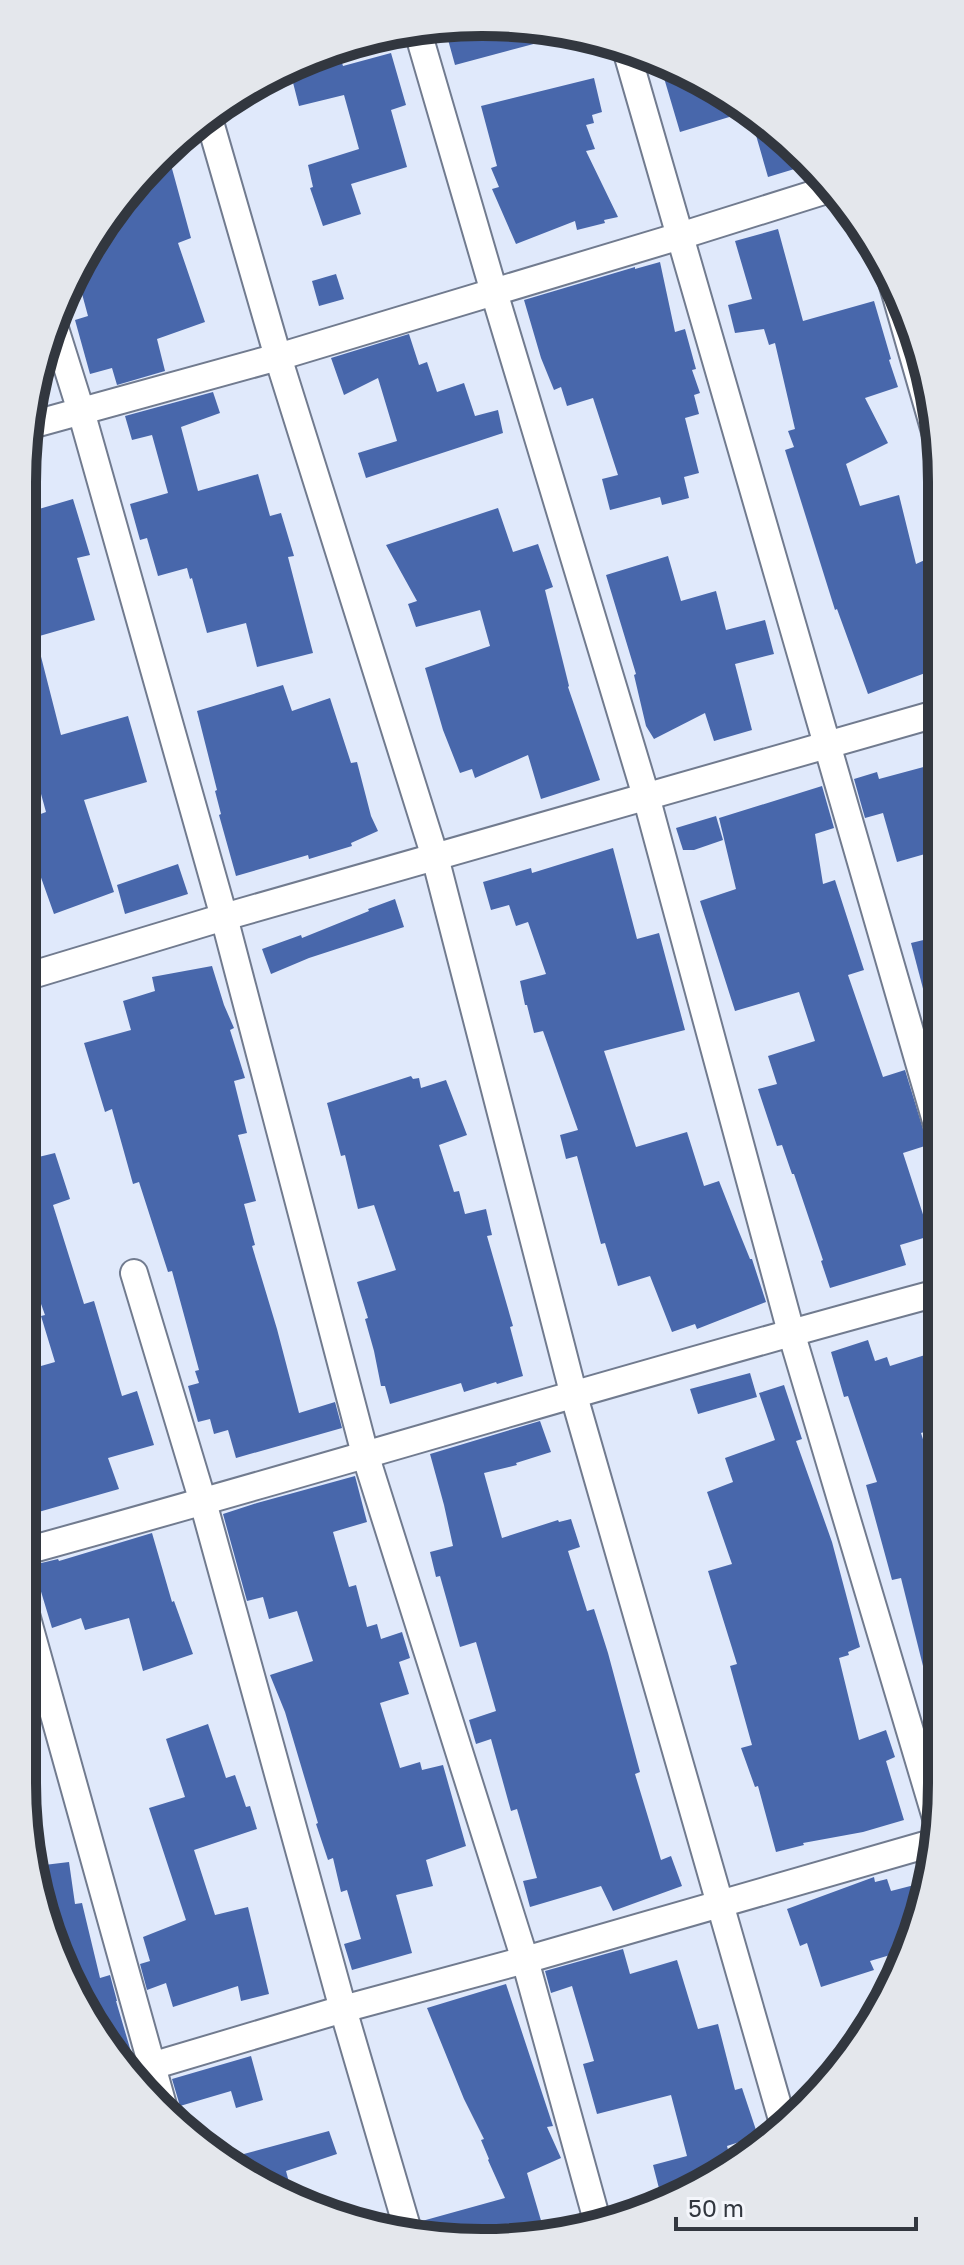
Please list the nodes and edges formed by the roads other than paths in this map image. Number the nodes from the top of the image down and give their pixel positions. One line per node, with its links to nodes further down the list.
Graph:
1 (421, 41): 6 (street)
2 (630, 62): 5 (street)
3 (211, 127): 8 (street)
4 (820, 192): 5 (street)
5 (680, 236): 6 (street); 12 (street)
6 (494, 292): 8 (street); 13 (street)
7 (59, 342): 9 (street)
8 (278, 357): 9 (street); 14 (street)
9 (81, 411): 10 (street); 15 (street)
10 (40, 422)
11 (928, 716): 12 (street)
12 (827, 745): 13 (street); 17 (street)
13 (646, 796): 14 (street); 20 (street)
14 (435, 857): 15 (street); 21 (street)
15 (224, 917): 16 (street); 22 (street)
16 (36, 974)
17 (928, 1094)
18 (134, 1273): 23 (street)
19 (928, 1295): 20 (street)
20 (791, 1332): 21 (street); 26 (street)
21 (574, 1396): 22 (street); 28 (street)
22 (365, 1454): 23 (street); 29 (street)
23 (203, 1502): 24 (street); 30 (street)
24 (36, 1548)
25 (36, 1656): 31 (street)
26 (928, 1790)
27 (923, 1846): 28 (street)
28 (719, 1904): 29 (street); 32 (street)
29 (525, 1960): 30 (street); 33 (street)
30 (343, 2009): 31 (street); 34 (street)
31 (140, 2069)
32 (780, 2114)
33 (595, 2214)
34 (405, 2222)

